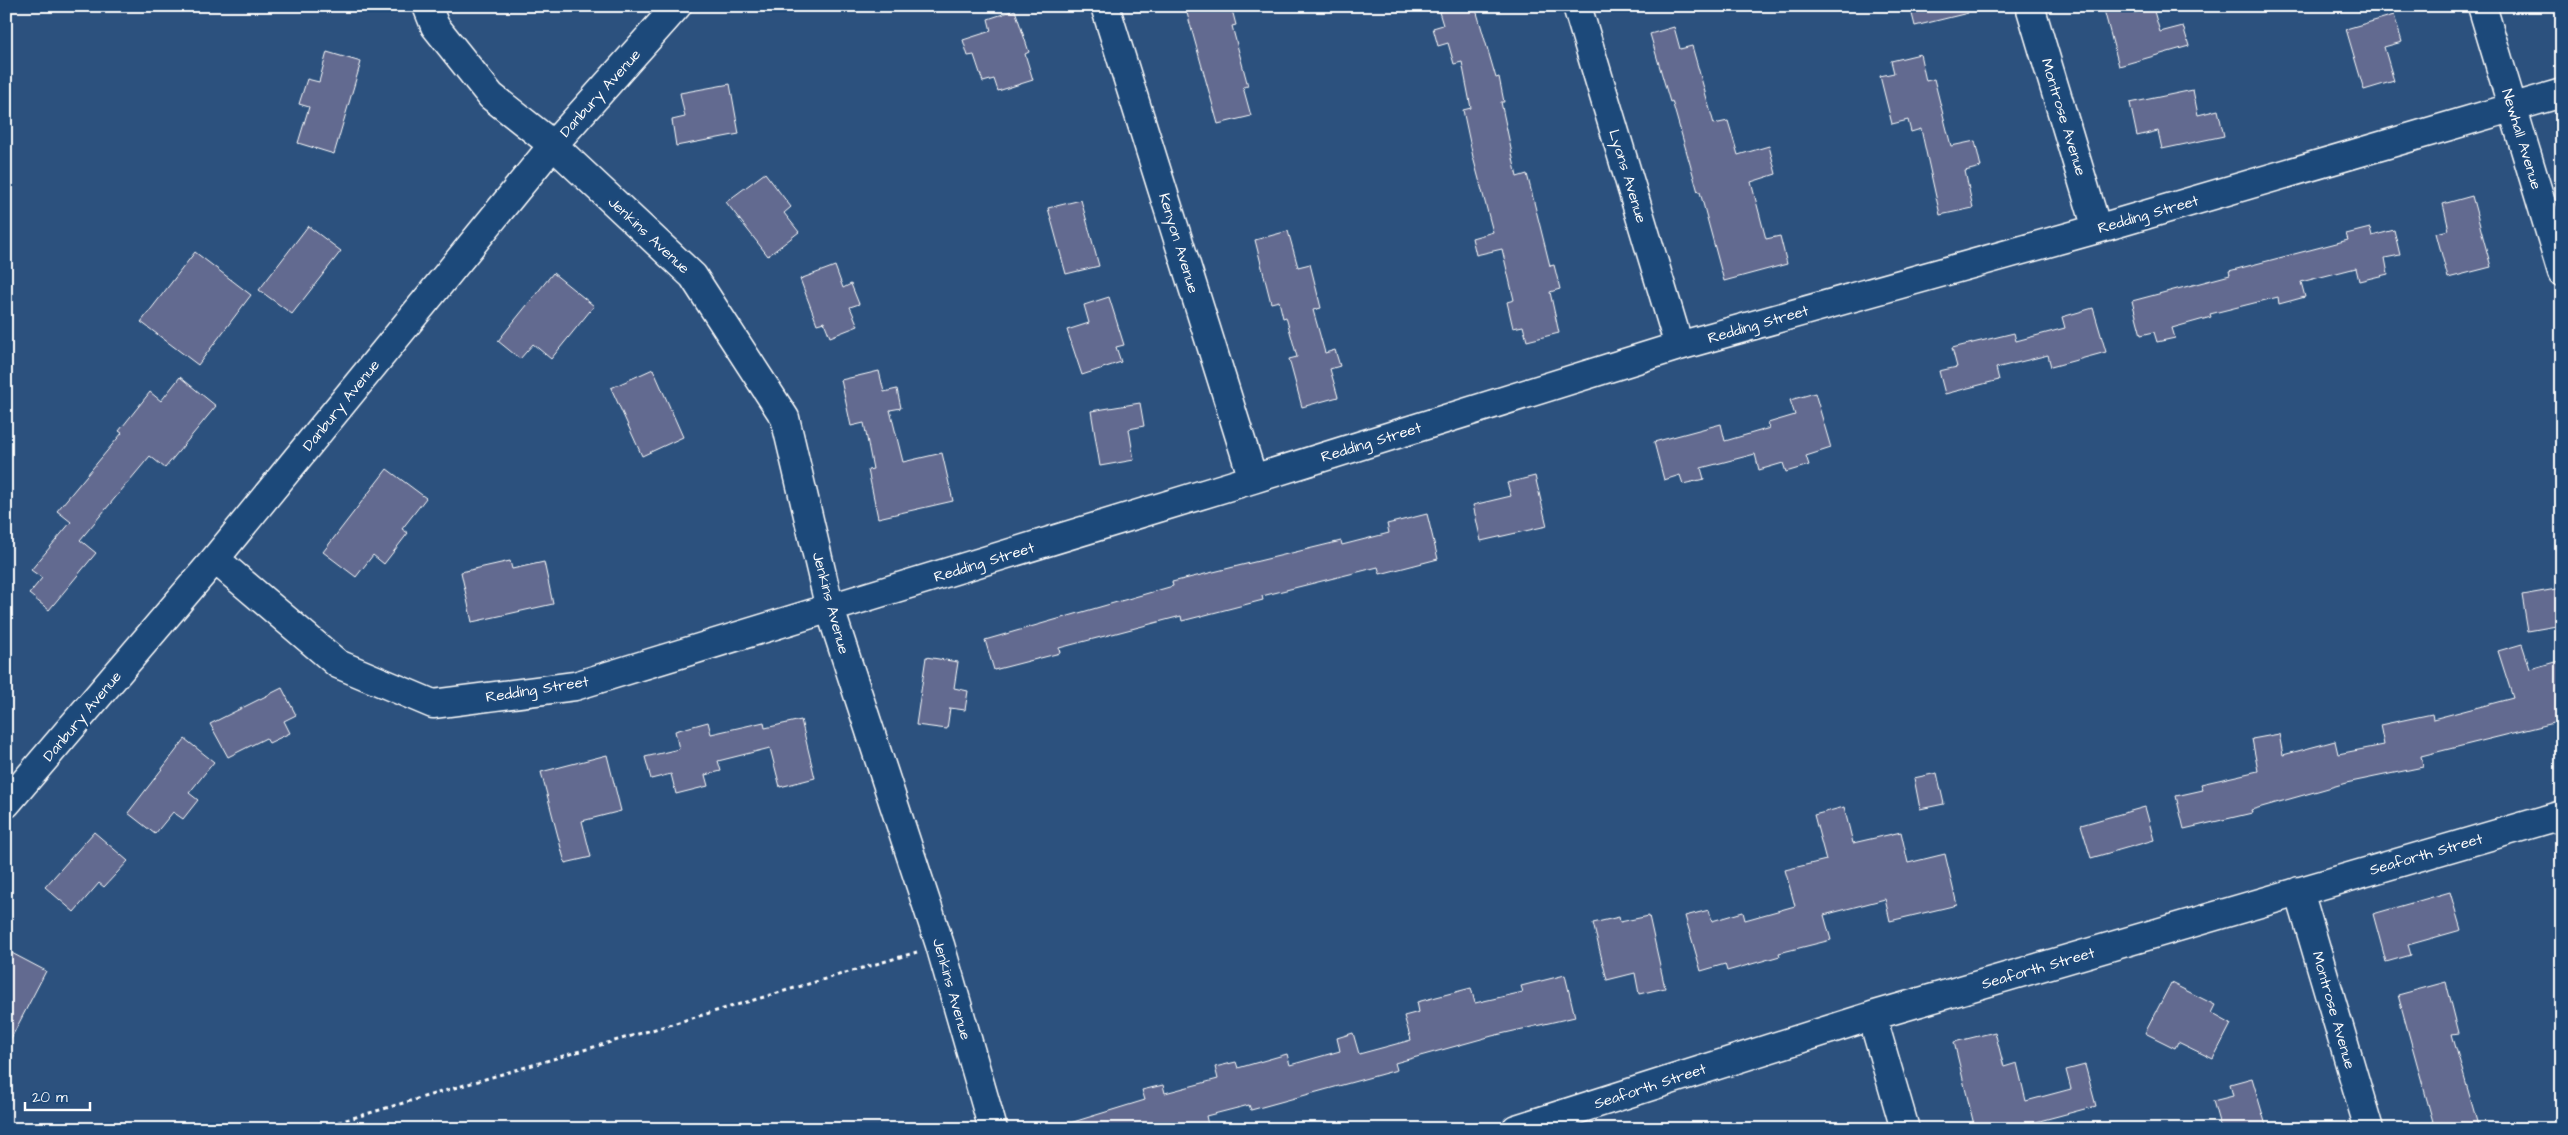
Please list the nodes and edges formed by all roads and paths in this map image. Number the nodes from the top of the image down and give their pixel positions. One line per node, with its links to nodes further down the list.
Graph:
1 (427, 6): 9 (street, Jenkins Avenue)
2 (677, 6): 9 (street, Danbury Avenue)
3 (1105, 6): 13 (street, Kenyon Avenue)
4 (1577, 6): 12 (street, Lyons Avenue)
5 (2030, 6): 10 (street, Montrose Avenue)
6 (2482, 6): 8 (street, Newhall Avenue)
7 (2562, 93): 8 (street, Redding Street)
8 (2512, 109): 10 (street, Redding Street); 11 (street, Newhall Avenue)
9 (554, 145): 14 (street, Danbury Avenue); 15 (street, Jenkins Avenue)
10 (2097, 229): 12 (street, Redding Street)
11 (2562, 272)
12 (1679, 346): 13 (street, Redding Street)
13 (1253, 479): 15 (street, Redding Street)
14 (215, 559): 15 (street, Redding Street); 16 (street, Danbury Avenue)
15 (830, 609): 19 (street, Jenkins Avenue)
16 (6, 804)
17 (2562, 815): 18 (street, Seaforth Street)
18 (2299, 891): 20 (street, Seaforth Street); 25 (street, Montrose Avenue)
19 (940, 945): 21 (path); 22 (street, Jenkins Avenue)
20 (1872, 1016): 23 (street, Seaforth Street); 24 (street)
21 (315, 1129)
22 (993, 1129)
23 (1516, 1129)
24 (1905, 1129)
25 (2369, 1129)

